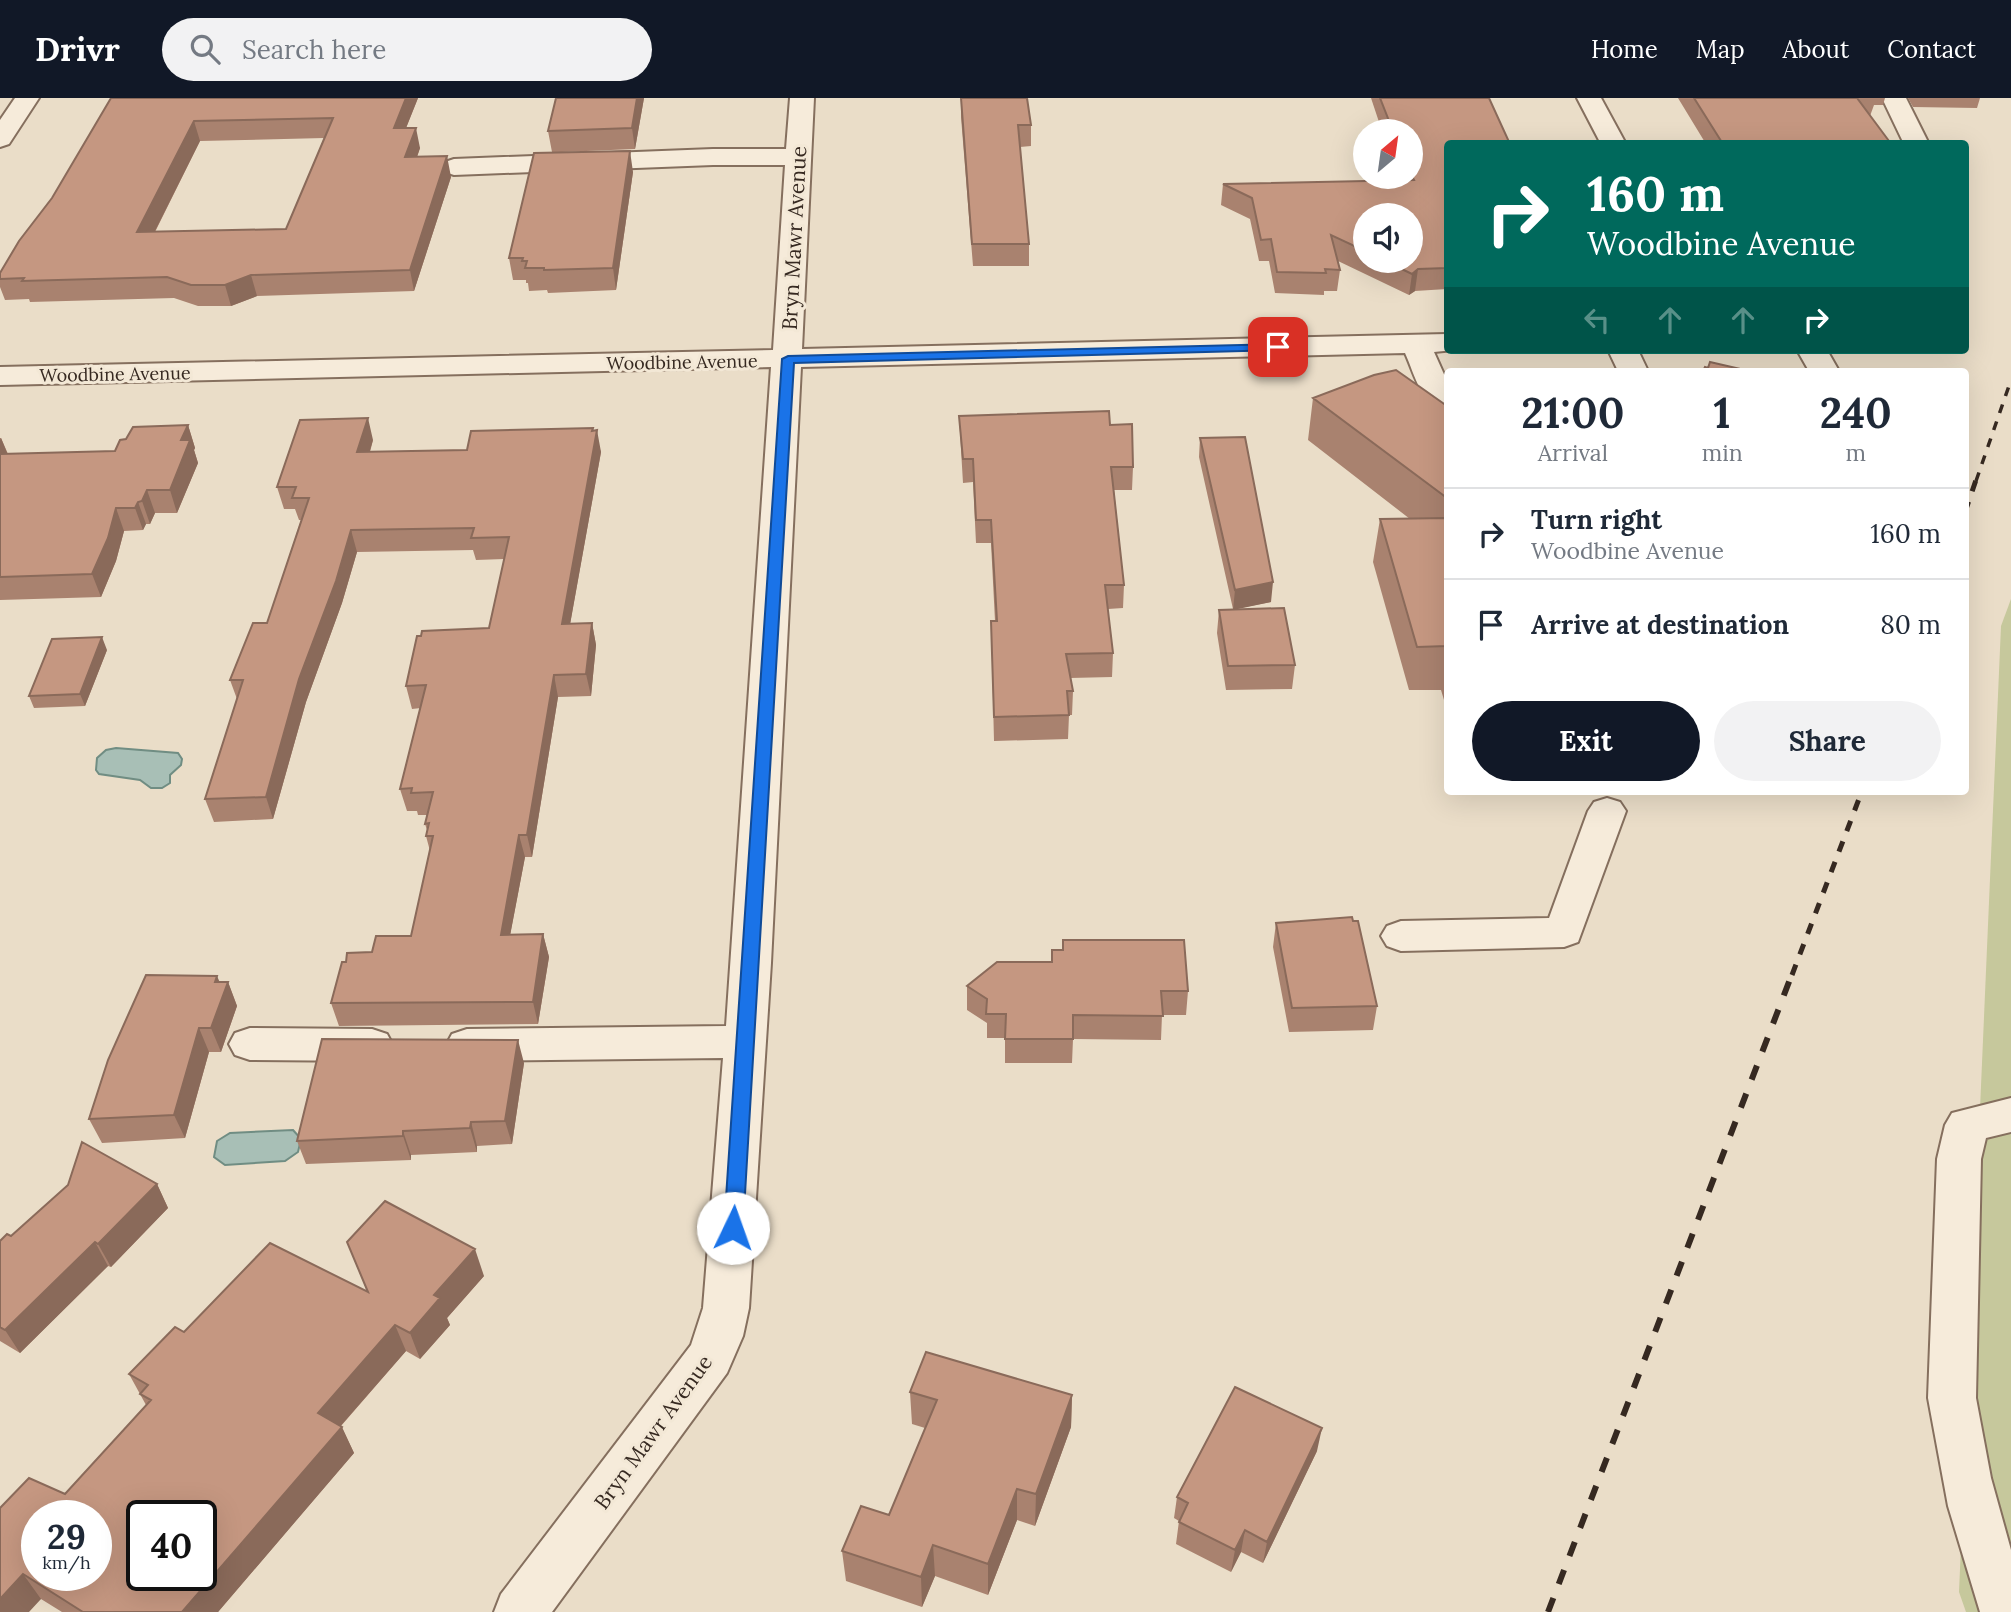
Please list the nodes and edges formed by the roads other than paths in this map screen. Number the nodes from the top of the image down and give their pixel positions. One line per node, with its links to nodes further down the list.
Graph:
1 (27, 98): 5 (street)
2 (802, 98): 8 (street, Bryn Mawr Avenue)
3 (1589, 98): 6 (street)
4 (1894, 98): 7 (street)
5 (0, 139)
6 (1612, 140)
7 (1915, 140)
8 (799, 157): 9 (street); 12 (street, Bryn Mawr Avenue)
9 (454, 167)
10 (1416, 344): 11 (street, Woodbine Avenue); 12 (street, Woodbine Avenue); 14 (street)
11 (1444, 344)
12 (788, 359): 13 (street, Woodbine Avenue); 17 (street, Bryn Mawr Avenue)
13 (0, 376)
14 (1444, 400)
15 (1607, 811): 16 (street)
16 (1401, 936)
17 (745, 1042): 18 (street); 20 (street, Bryn Mawr Avenue)
18 (250, 1044)
19 (2011, 1115): 21 (street)
20 (520, 1612)
21 (2006, 1612)

